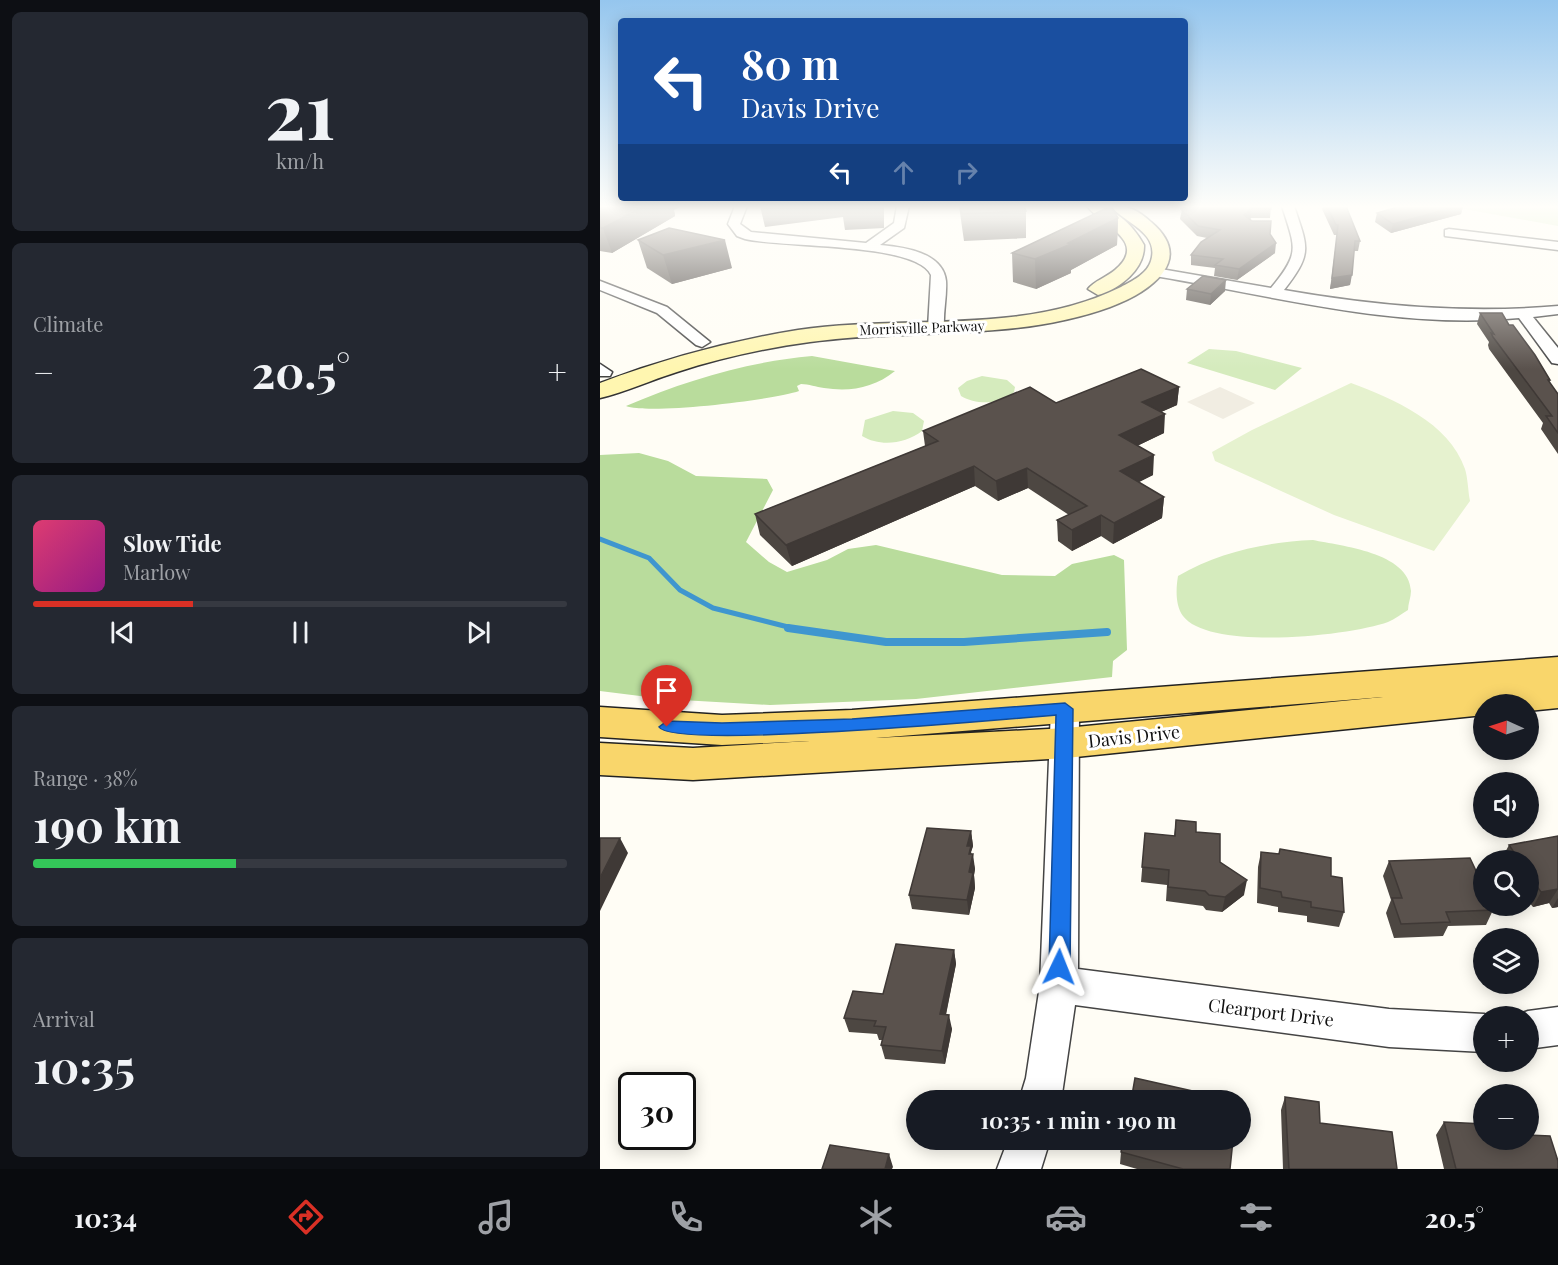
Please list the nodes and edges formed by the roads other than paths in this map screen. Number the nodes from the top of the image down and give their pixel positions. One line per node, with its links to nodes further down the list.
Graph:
1 (922, 261): 10 (street)
2 (1131, 261): 10 (main road, Morrisville Parkway)
3 (1159, 261): 5 (main road)
4 (1299, 261): 7 (street)
5 (1155, 272): 7 (street); 10 (main road, Morrisville Parkway)
6 (600, 285): 11 (street)
7 (1275, 292): 9 (street)
8 (1558, 310): 9 (street)
9 (1524, 315): 12 (street)
10 (935, 321): 11 (main road, Morrisville Parkway); 13 (main road, Morrisville Parkway)
11 (702, 342): 13 (main road, Morrisville Parkway)
12 (1558, 359)
13 (601, 376)
14 (1558, 669): 17 (main road, Davis Drive)
15 (1558, 694): 17 (main road, Davis Drive)
16 (600, 722): 17 (main road, Davis Drive)
17 (1065, 726): 18 (main road, Davis Drive); 19 (street)
18 (600, 759)
19 (1059, 985): 22 (street, Clearport Drive); 23 (street)
20 (1558, 1026): 21 (street)
21 (1539, 1029)
22 (1473, 1032)
23 (1043, 1090)
24 (1026, 1150): 25 (street)
25 (1019, 1169)

